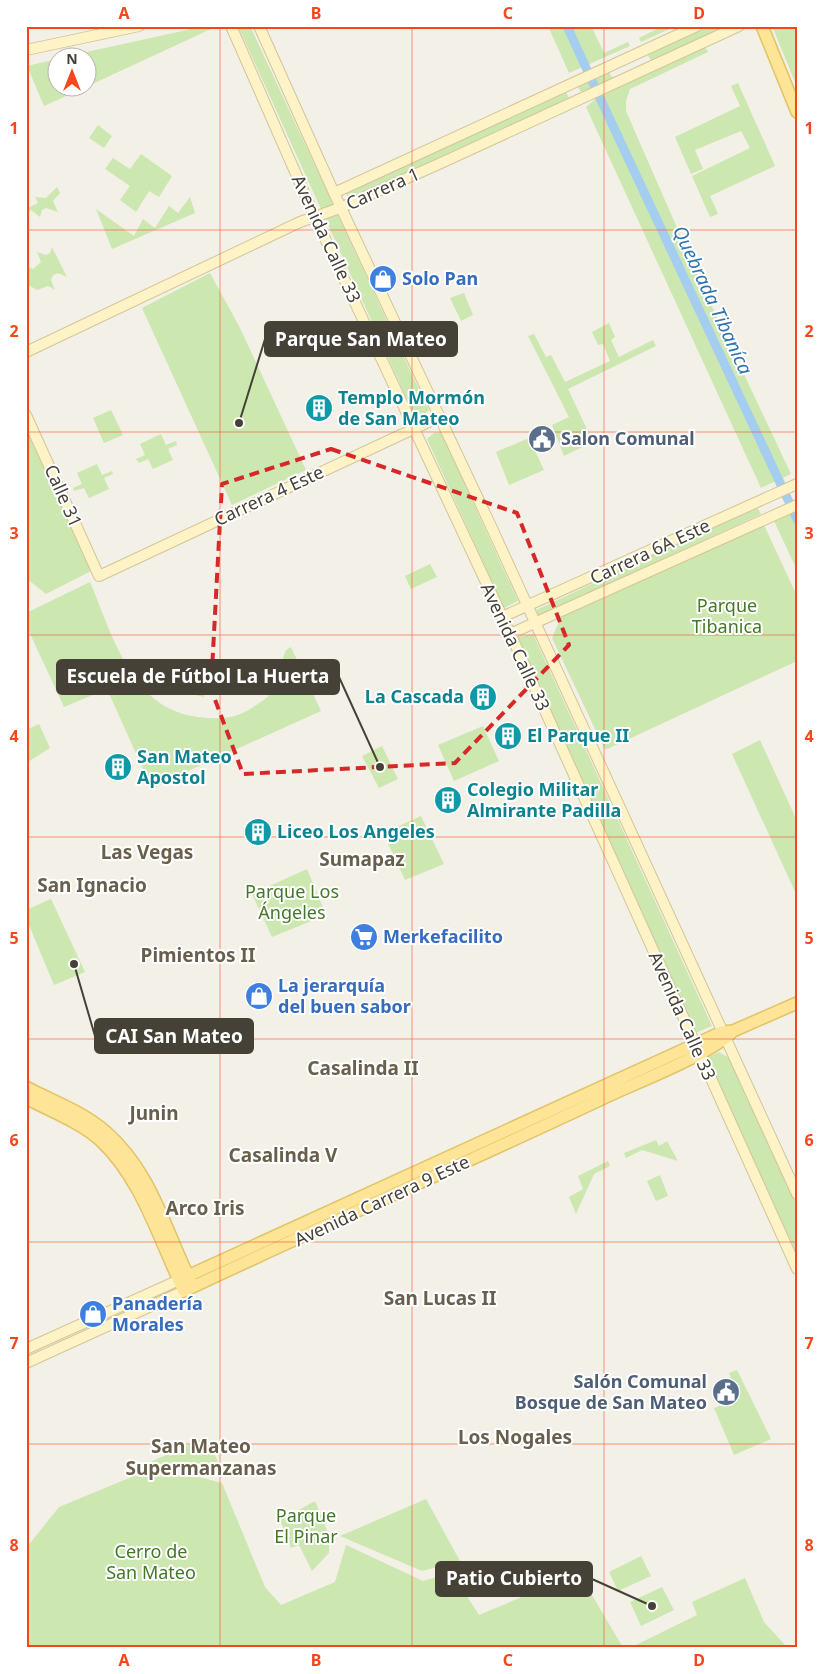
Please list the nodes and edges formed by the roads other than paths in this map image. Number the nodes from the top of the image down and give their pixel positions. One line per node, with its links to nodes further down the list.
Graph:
1 (139, 26): 7 (street)
2 (231, 26): 15 (street, Avenida Calle 33)
3 (260, 26): 13 (street, Avenida Calle 33)
4 (697, 26): 8 (street, Carrera 1)
5 (739, 26): 10 (street, Carrera 1)
6 (762, 26): 12 (main road)
7 (26, 50)
8 (639, 52): 9 (street, Carrera 1); 10 (street)
9 (620, 61): 11 (street); 13 (street, Carrera 1)
10 (640, 72): 11 (street, Carrera 1)
11 (629, 76): 14 (street, Carrera 1)
12 (797, 112)
13 (334, 193): 14 (street, Avenida Calle 33)
14 (340, 208): 15 (street, Carrera 1); 18 (street, Avenida Calle 33)
15 (314, 215): 16 (street, Carrera 1); 19 (street, Avenida Calle 33)
16 (26, 352)
17 (26, 415): 22 (street, Calle 31)
18 (439, 417): 19 (street, Carrera 4 Este); 23 (street, Avenida Calle 33)
19 (414, 428): 22 (street, Carrera 4 Este); 24 (street, Avenida Calle 33)
20 (793, 485): 23 (street, Carrera 6A Este)
21 (797, 505): 25 (street, Carrera 6A Este)
22 (99, 576)
23 (528, 607): 24 (street, Carrera 6A Este); 25 (street, Avenida Calle 33)
24 (502, 617): 26 (street, Avenida Calle 33)
25 (535, 623): 26 (street, Carrera 6A Este); 28 (street, Avenida Calle 33)
26 (510, 634): 29 (street, Avenida Calle 33)
27 (797, 1003): 28 (main road, Avenida Carrera 9 Este)
28 (727, 1035): 29 (main road, Avenida Carrera 9 Este); 32 (street, Avenida Calle 33)
29 (697, 1049): 33 (street, Avenida Calle 33); 34 (main road, Avenida Carrera 9 Este); 35 (main road, Avenida Carrera 9 Este)
30 (26, 1088): 34 (main road)
31 (26, 1098): 34 (main road)
32 (797, 1194)
33 (797, 1269)
34 (183, 1277): 35 (main road); 36 (street, Avenida Carrera 9 Este)
35 (189, 1289): 37 (street, Avenida Carrera 9 Este)
36 (26, 1349)
37 (26, 1363)

